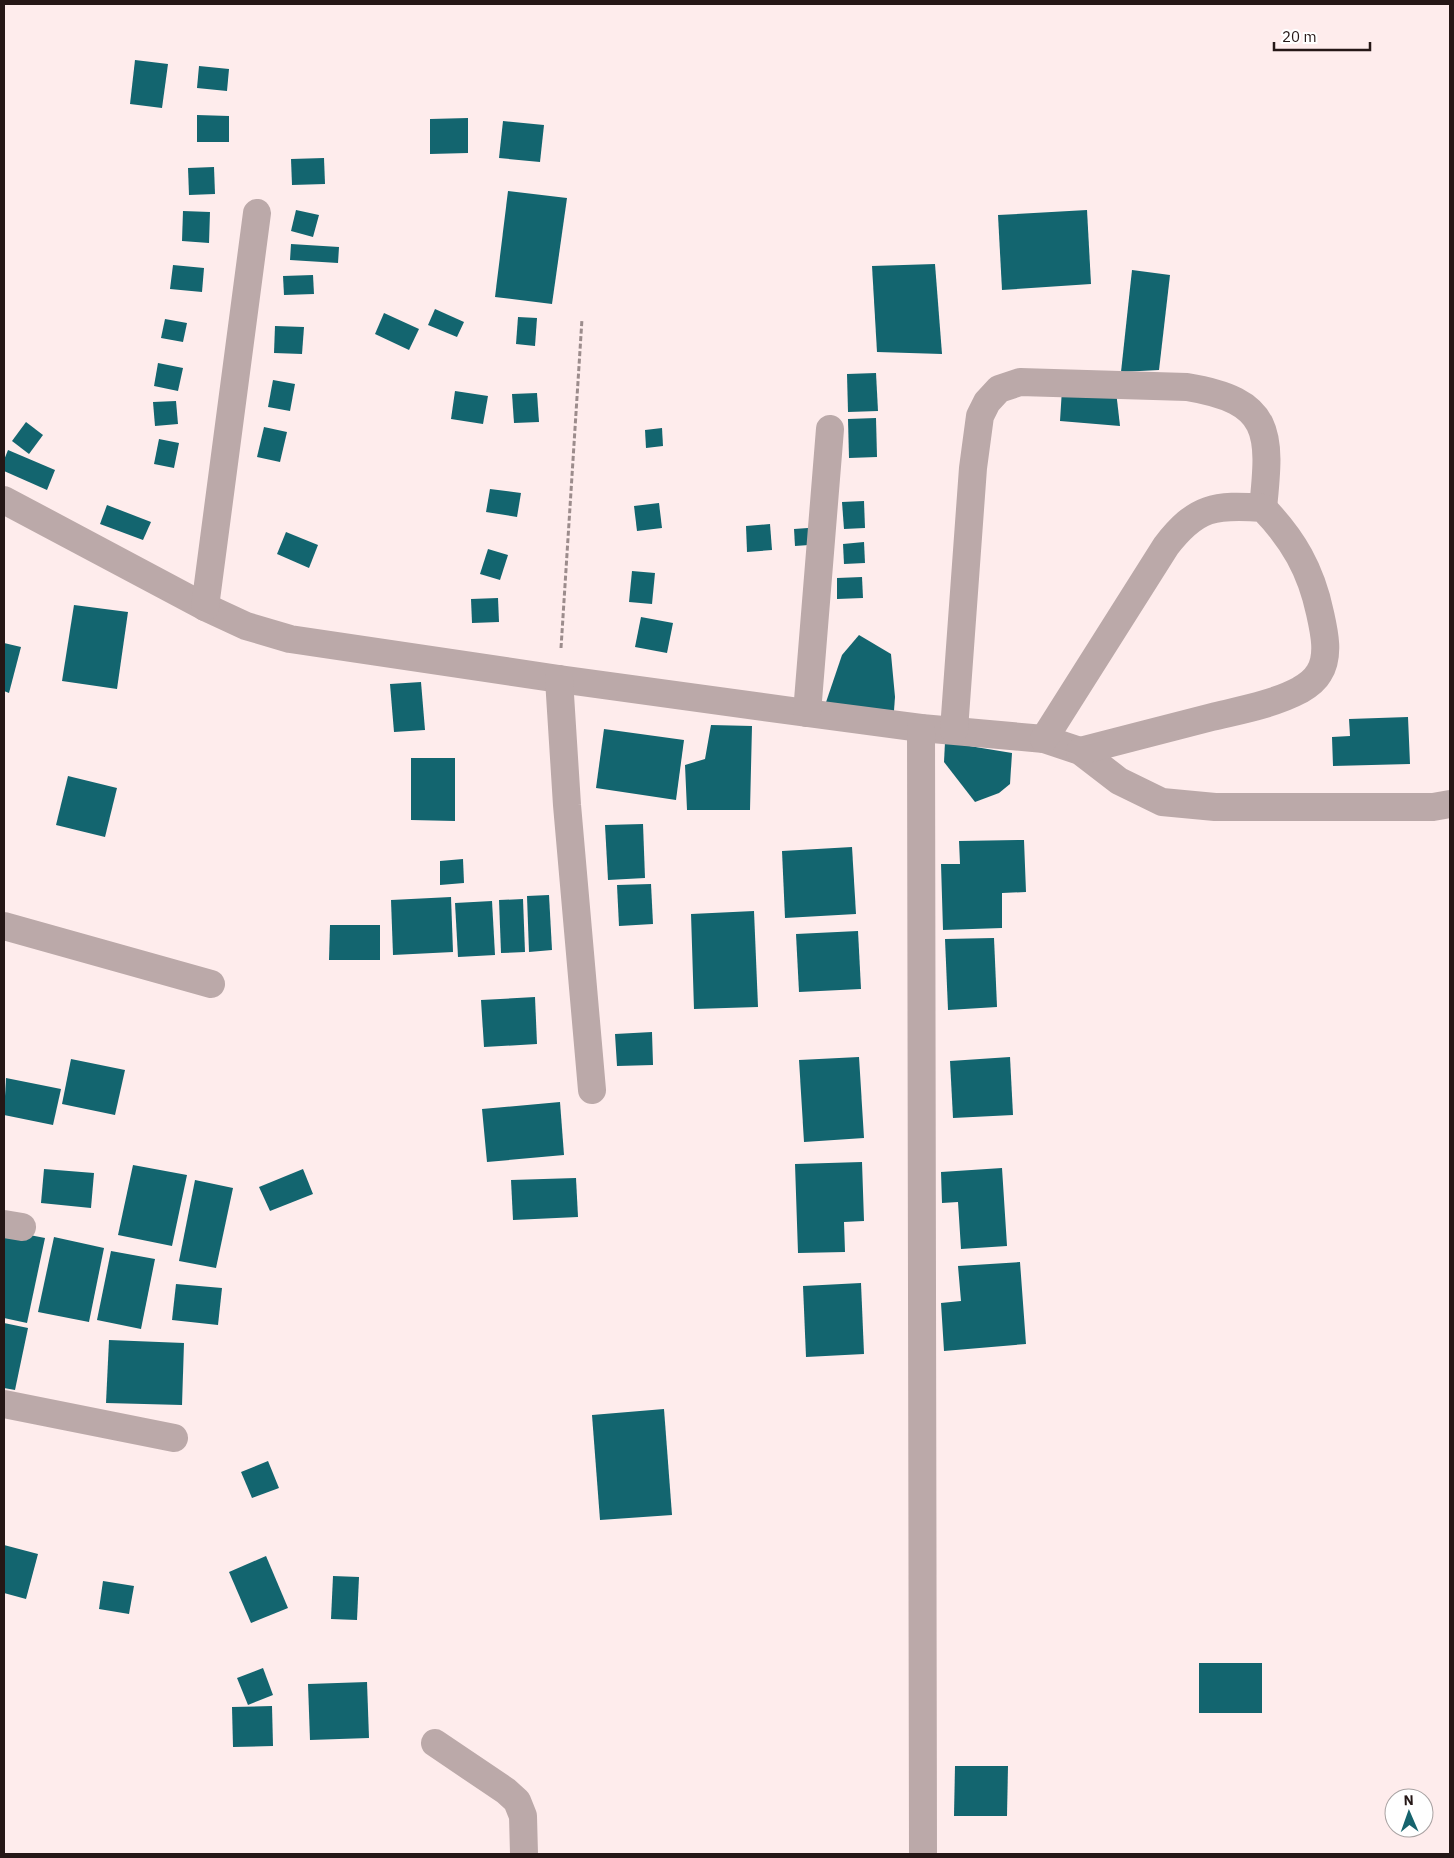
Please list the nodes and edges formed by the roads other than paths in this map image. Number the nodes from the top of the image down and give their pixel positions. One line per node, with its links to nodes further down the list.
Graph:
1 (257, 213): 5 (street)
2 (830, 429): 7 (street)
3 (4, 500): 5 (street)
4 (1263, 508): 9 (street); 10 (street); 11 (street)
5 (205, 608): 6 (street)
6 (559, 679): 7 (street); 15 (street)
7 (808, 713): 8 (street)
8 (921, 728): 9 (street); 20 (street)
9 (954, 730): 10 (street)
10 (1044, 739): 11 (street)
11 (1080, 751): 12 (street)
12 (1450, 804)
13 (4, 926): 14 (street)
14 (211, 984)
15 (592, 1090)
16 (4, 1404): 17 (street)
17 (174, 1438)
18 (435, 1743): 19 (street)
19 (524, 1854)
20 (923, 1854)

